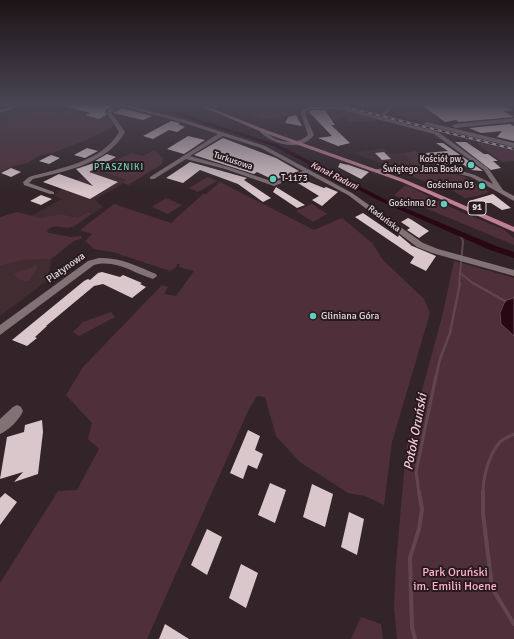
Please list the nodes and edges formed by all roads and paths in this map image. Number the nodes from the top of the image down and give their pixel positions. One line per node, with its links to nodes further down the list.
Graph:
1 (121, 134): 23 (street)
2 (222, 134): 13 (street, Raduńska); 14 (street)
3 (265, 134): 9 (street)
4 (272, 134): 10 (main road, 91)
5 (280, 134): 11 (main road, 91)
6 (311, 134): 11 (street)
7 (437, 134): 20 (street)
8 (469, 134): 12 (street)
9 (274, 141): 10 (street); 13 (street)
10 (297, 143): 11 (main road, 91)
11 (307, 144): 16 (main road, 91); 17 (main road, 91)
12 (514, 145)
13 (264, 146): 15 (street, Raduńska)
14 (186, 156): 15 (street, Turkusowa); 21 (street)
15 (308, 170): 27 (street, Raduńska)
16 (390, 170): 17 (street); 18 (main road, 91)
17 (376, 171): 26 (main road, 91)
18 (403, 173): 19 (street); 25 (main road, 91)
19 (473, 176): 20 (street); 22 (street)
20 (492, 176): 22 (street)
21 (152, 178)
22 (500, 190): 24 (street)
23 (52, 193)
24 (514, 199)
25 (514, 224)
26 (514, 230)
27 (514, 272)
28 (153, 276): 29 (street, Platynowa)
29 (0, 331)
30 (17, 411): 31 (street)
31 (0, 428)

